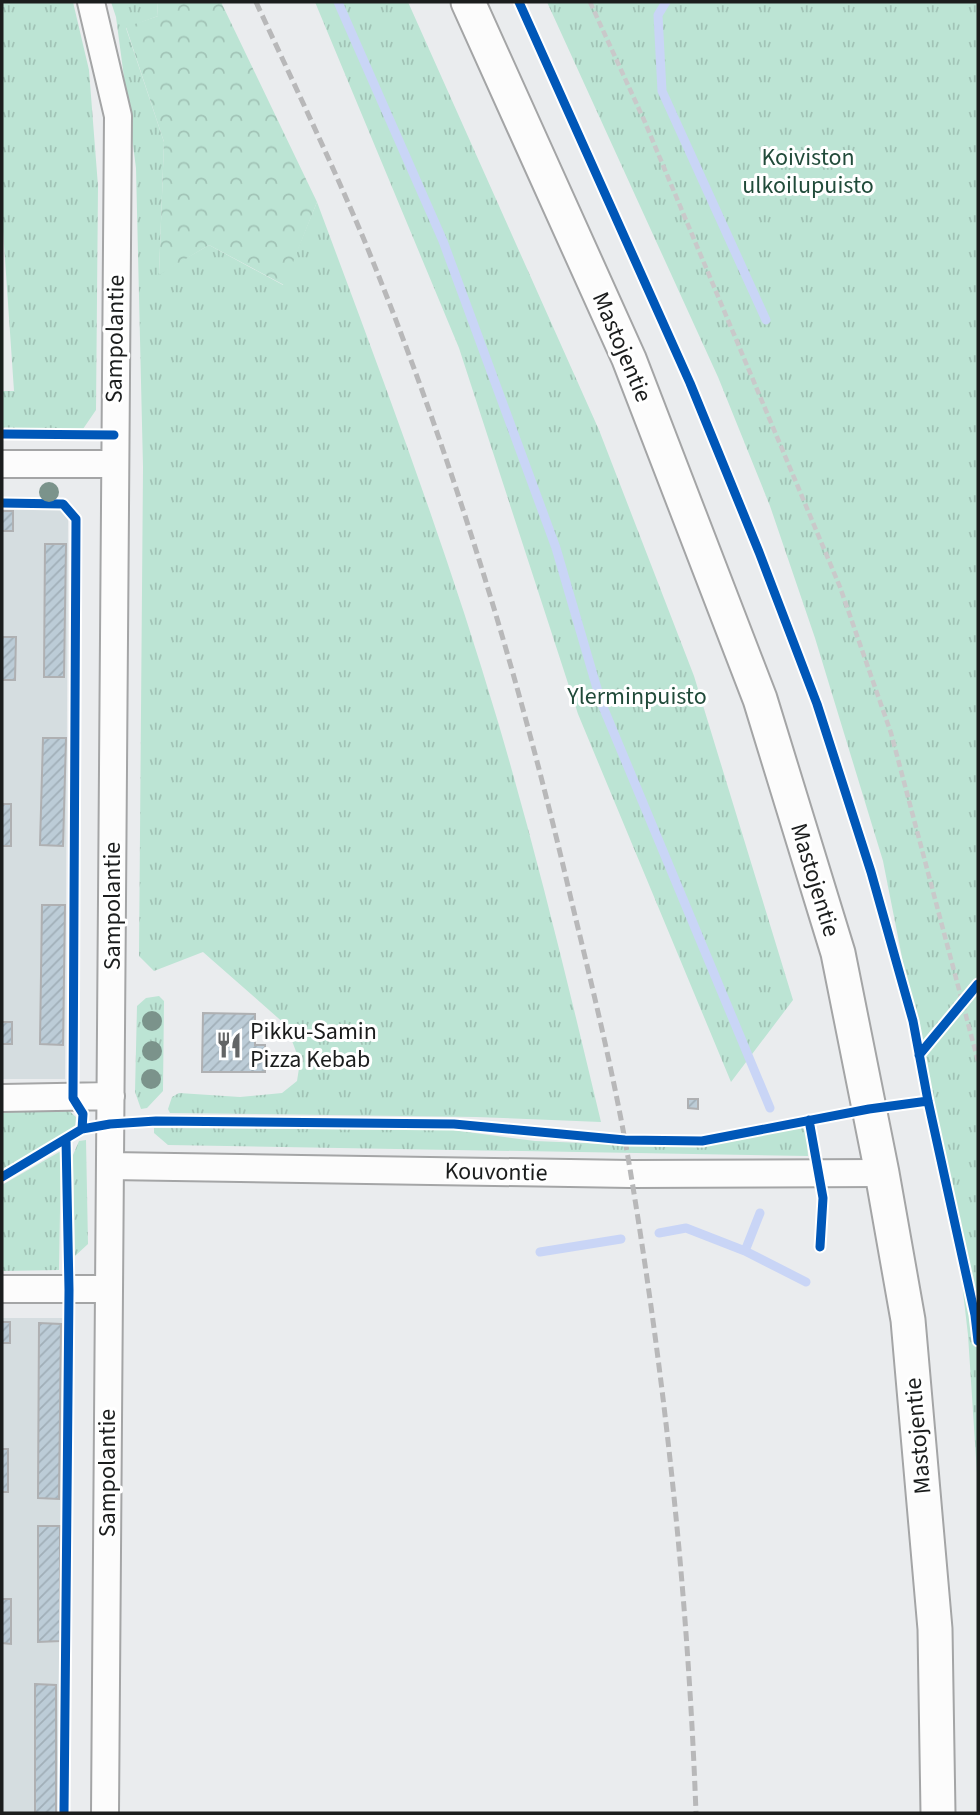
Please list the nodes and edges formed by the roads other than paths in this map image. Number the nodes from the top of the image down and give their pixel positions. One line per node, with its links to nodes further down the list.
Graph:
1 (92, 2): 4 (street, Sampolantie)
2 (468, 2): 8 (main road, Mastojentie)
3 (2, 464): 4 (street)
4 (114, 464): 5 (street, Sampolantie)
5 (111, 1096): 6 (street); 7 (street, Sampolantie)
6 (2, 1098)
7 (110, 1166): 8 (street, Kouvontie); 10 (street, Sampolantie)
8 (882, 1173): 12 (main road, Mastojentie)
9 (2, 1289): 10 (street)
10 (108, 1289): 11 (street, Sampolantie)
11 (105, 1813)
12 (938, 1813)

